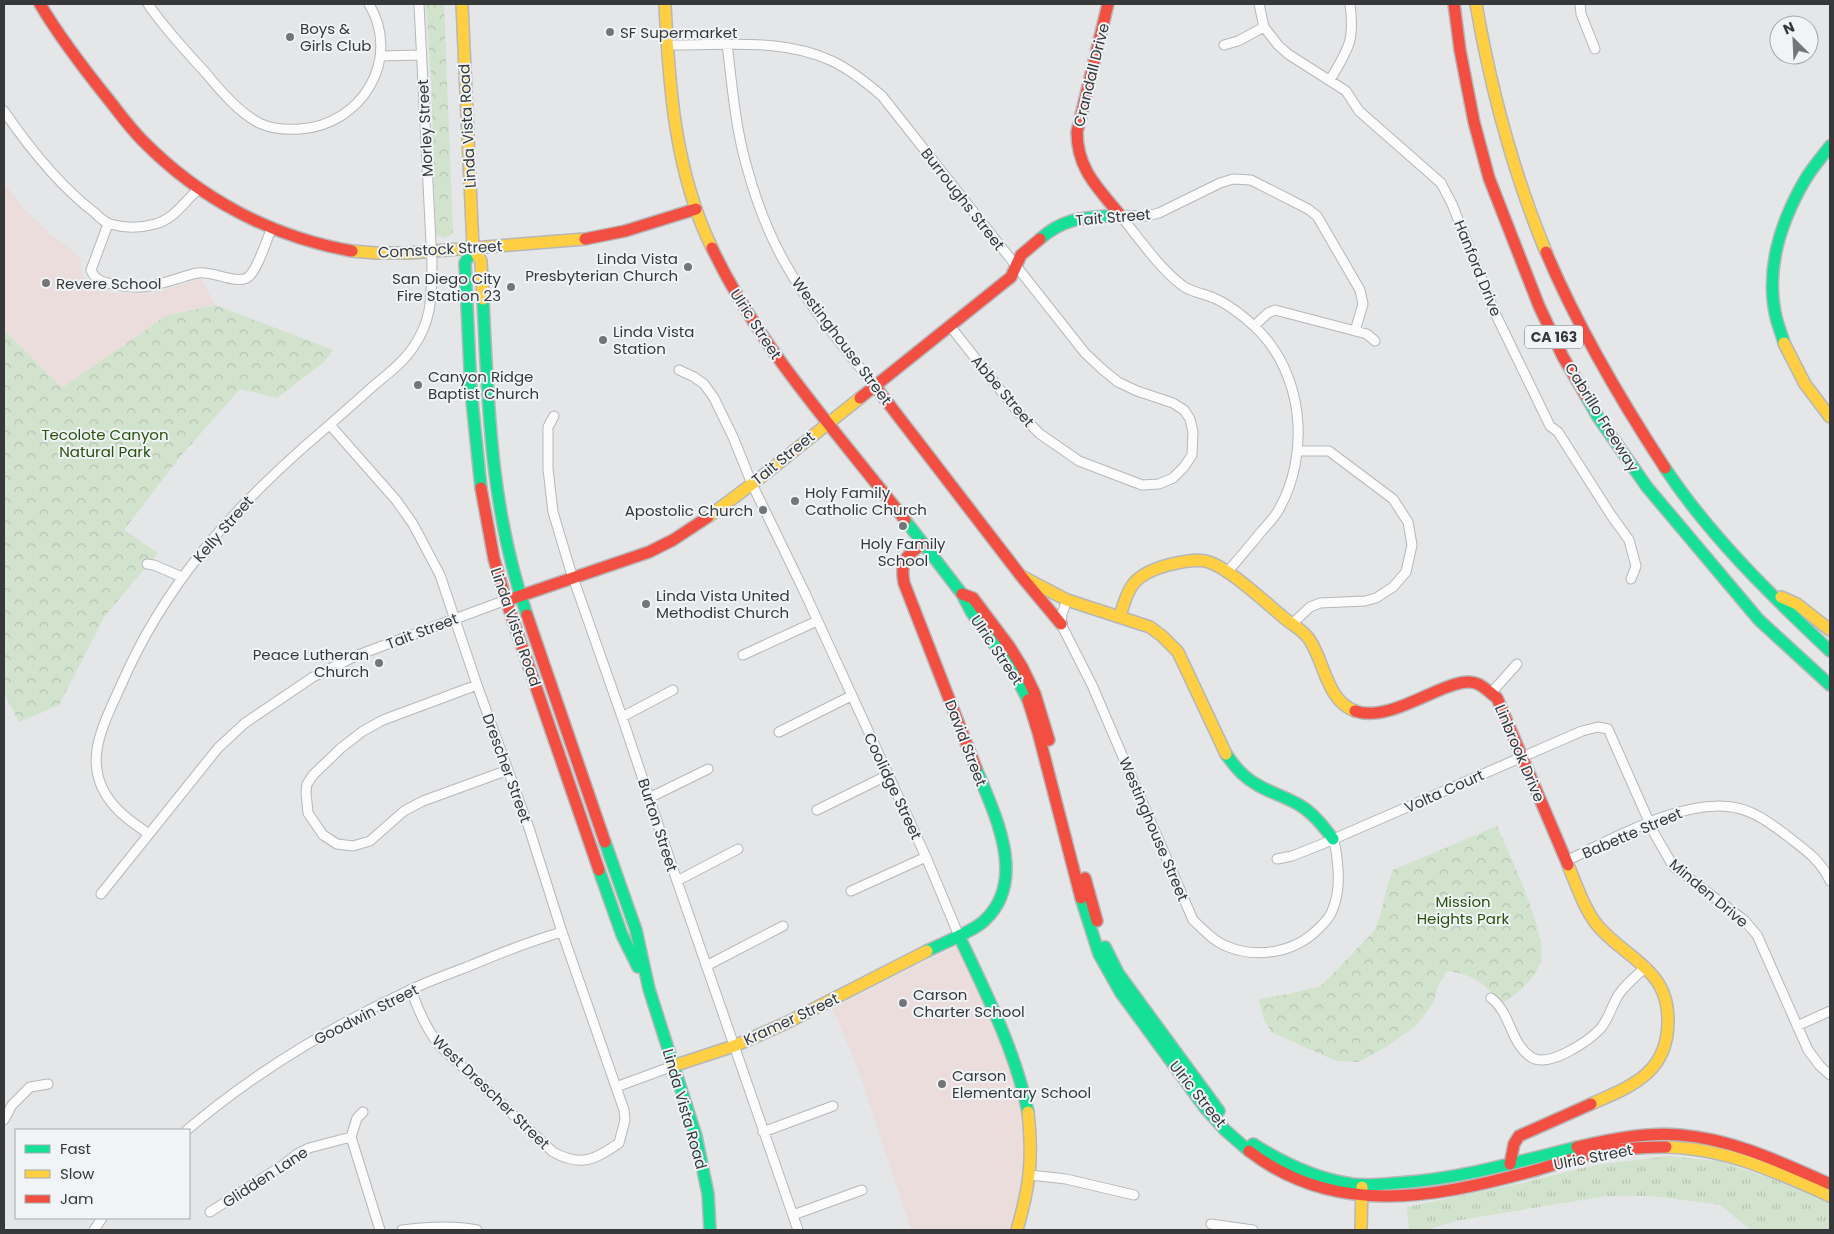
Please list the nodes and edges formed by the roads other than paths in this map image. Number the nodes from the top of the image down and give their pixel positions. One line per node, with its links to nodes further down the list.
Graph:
1 (40, 4): 23 (main road, Comstock Street)
2 (148, 4): 19 (street)
3 (369, 4): 19 (street)
4 (419, 4): 18 (street, Morley Street)
5 (462, 4): 28 (main road, Linda Vista Road)
6 (665, 4): 16 (main road, Ulric Street)
7 (1108, 4): 25 (main road, Crandall Drive)
8 (1258, 4): 13 (street, Hanford Drive)
9 (1350, 4): 20 (street)
10 (1454, 4): 65 (main road, Cabrillo Freeway / CA 163)
11 (1476, 4): 51 (main road, Cabrillo Freeway / CA 163)
12 (1580, 4): 17 (street)
13 (1264, 27): 15 (street); 20 (street, Hanford Drive)
14 (727, 44): 16 (street, Burroughs Street); 30 (street, Burroughs Street); 36 (street, Westinghouse Street)
15 (1224, 44)
16 (667, 45): 24 (main road, Ulric Street)
17 (1595, 49)
18 (421, 55): 19 (street); 29 (street, Morley Street)
19 (380, 56)
20 (1330, 80): 50 (street, Hanford Drive)
21 (4, 111): 26 (street)
22 (1830, 146): 38 (main road)
23 (199, 189): 26 (street); 27 (main road, Comstock Street)
24 (696, 209): 28 (main road, Comstock Street); 39 (main road, Ulric Street)
25 (1120, 215): 30 (main road, Tait Street); 32 (street, Crandall Drive); 33 (street, Tait Street)
26 (108, 224): 27 (street)
27 (271, 230): 29 (main road, Comstock Street)
28 (473, 248): 29 (main road, Comstock Street); 52 (main road, Linda Vista Road); 53 (main road, Linda Vista Road)
29 (432, 252): 40 (street, Kelly Street)
30 (1016, 267): 31 (main road, Tait Street); 42 (street, Burroughs Street)
31 (950, 326): 36 (main road, Tait Street); 42 (street, Abbe Street)
32 (1254, 326): 33 (street); 41 (street, Crandall Drive)
33 (1355, 331): 34 (street)
34 (1375, 341)
35 (679, 370): 43 (street, Coolidge Street)
36 (875, 386): 39 (main road, Tait Street); 47 (main road, Westinghouse Street)
37 (554, 416): 49 (street, Burton Street)
38 (1830, 417)
39 (828, 422): 43 (main road, Tait Street); 44 (main road, Ulric Street)
40 (330, 424): 48 (street, Kelly Street); 56 (street, Drescher Street)
41 (1298, 451): 46 (street, Crandall Drive); 59 (street)
42 (1192, 454)
43 (752, 484): 49 (main road, Tait Street); 57 (street, Coolidge Street)
44 (923, 544): 91 (main road, David Street); 117 (main road, Ulric Street)
45 (147, 564): 48 (street)
46 (1227, 572): 55 (main road, Linbrook Drive); 59 (main road, Linbrook Drive)
47 (1021, 576): 54 (main road); 58 (main road, Westinghouse Street)
48 (182, 577): 79 (street, Kelly Street)
49 (572, 578): 52 (main road, Tait Street); 69 (street, Burton Street)
50 (1631, 579)
51 (1767, 590): 60 (main road); 61 (main road, Cabrillo Freeway / CA 163)
52 (520, 596): 53 (main road, Tait Street); 94 (main road, Linda Vista Road)
53 (506, 600): 56 (street, Tait Street); 94 (main road, Linda Vista Road)
54 (1067, 600): 55 (main road); 58 (street)
55 (1120, 617): 80 (main road)
56 (454, 619): 64 (street, Drescher Street); 79 (street, Tait Street)
57 (817, 621): 62 (street); 68 (street, Coolidge Street)
58 (1061, 624): 80 (street, Westinghouse Street)
59 (1293, 624): 67 (main road, Linbrook Drive)
60 (1830, 630)
61 (1830, 651)
62 (743, 655)
63 (1517, 664): 67 (street)
64 (477, 685): 74 (street, Drescher Street); 74 (street)
65 (1830, 685)
66 (673, 690): 69 (street)
67 (1491, 693): 72 (main road, Linbrook Drive)
68 (851, 696): 71 (street); 75 (street, Coolidge Street)
69 (622, 717): 76 (street, Burton Street)
70 (1610, 731): 72 (street, Volta Court); 78 (street, Minden Drive)
71 (779, 732)
72 (1521, 758): 80 (street, Volta Court); 84 (main road, Linbrook Drive)
73 (708, 769): 76 (street)
74 (508, 770): 90 (street, Drescher Street)
75 (888, 775): 77 (street); 82 (street, Coolidge Street)
76 (649, 798): 85 (street, Burton Street)
77 (817, 810)
78 (1649, 823): 84 (street, Babette Street); 86 (street, Babette Street); 98 (street, Minden Drive)
79 (149, 834): 88 (street, Tait Street)
80 (1333, 839): 83 (street, Volta Court)
81 (738, 849): 85 (street)
82 (926, 856): 87 (street); 91 (street, Coolidge Street)
83 (1277, 859)
84 (1566, 861): 93 (main road, Linbrook Drive)
85 (677, 881): 92 (street, Burton Street)
86 (1830, 881)
87 (851, 891)
88 (101, 894)
89 (783, 926): 92 (street)
90 (562, 932): 95 (street, Goodwin Street); 103 (street, Drescher Street)
91 (959, 936): 99 (main road, Kramer Street); 113 (main road, Coolidge Street)
92 (706, 966): 99 (street, Burton Street)
93 (1646, 967): 96 (street); 111 (main road, Linbrook Drive)
94 (649, 989): 100 (main road, Linda Vista Road)
95 (411, 990): 107 (street, Goodwin Street); 110 (street, West Drescher Street)
96 (1491, 998)
97 (1830, 1011): 98 (street)
98 (1797, 1026): 101 (street, Minden Drive)
99 (734, 1046): 100 (main road, Kramer Street); 108 (street, Burton Street)
100 (673, 1066): 103 (street, Kramer Street); 128 (main road, Linda Vista Road)
101 (1830, 1075)
102 (48, 1084): 106 (street)
103 (616, 1087): 110 (street, Drescher Street)
104 (833, 1106): 108 (street)
105 (363, 1112): 109 (street)
106 (4, 1120)
107 (188, 1129)
108 (763, 1132): 121 (street, Burton Street)
109 (351, 1138): 120 (street, Glidden Lane); 125 (street)
110 (620, 1139)
111 (1510, 1164): 112 (main road); 114 (main road); 115 (main road, Ulric Street); 117 (main road, Ulric Street)
112 (1528, 1172): 114 (main road, Ulric Street); 119 (main road, Ulric Street)
113 (1030, 1175): 118 (street); 130 (main road, Coolidge Street)
114 (1490, 1181): 117 (main road, Ulric Street)
115 (1830, 1184)
116 (862, 1190): 121 (street)
117 (1362, 1190): 132 (main road)
118 (1134, 1194)
119 (1830, 1196)
120 (210, 1212)
121 (793, 1215): 129 (street, Burton Street)
122 (101, 1219): 124 (street)
123 (1210, 1224): 131 (street)
124 (94, 1230)
125 (380, 1230)
126 (402, 1230): 127 (street)
127 (477, 1230)
128 (710, 1230)
129 (798, 1230)
130 (1017, 1230)
131 (1253, 1230)
132 (1361, 1230)

